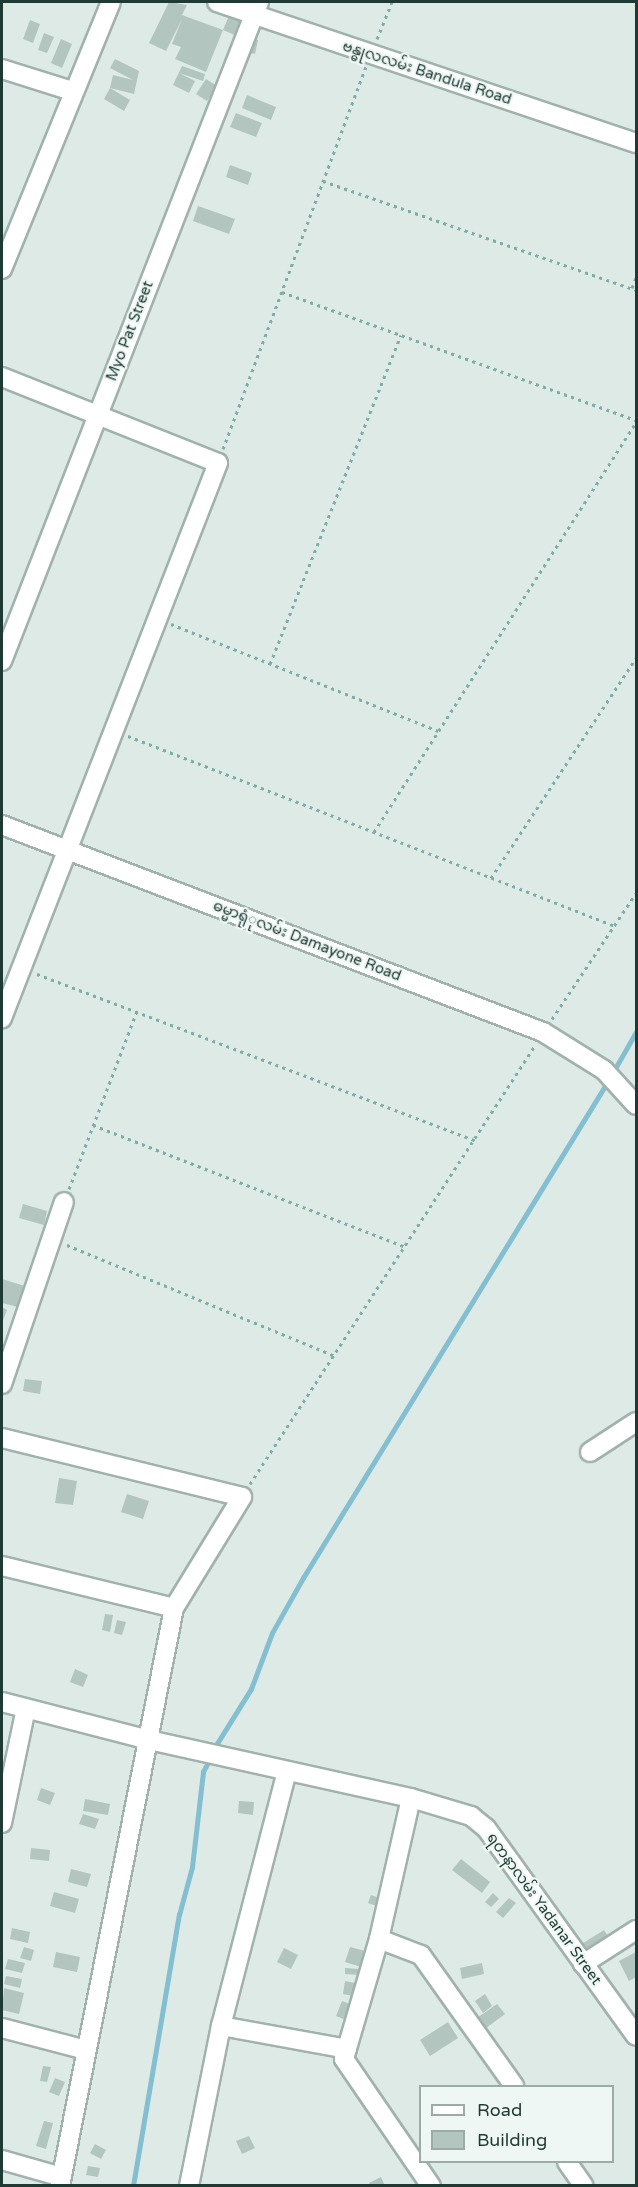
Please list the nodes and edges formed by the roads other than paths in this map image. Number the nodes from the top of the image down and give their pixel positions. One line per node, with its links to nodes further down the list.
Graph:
1 (111, 2): 5 (street)
2 (217, 2): 3 (street, ဗန္ဓုလလမ်း Bandula Road)
3 (257, 8): 6 (street, ဗန္ဓုလလမ်း Bandula Road); 9 (street, Myo Pat Street)
4 (2, 69): 5 (street)
5 (72, 91): 7 (street)
6 (636, 143)
7 (2, 269)
8 (2, 377): 9 (street)
9 (97, 416): 10 (street, Myo Pat Street); 12 (street)
10 (2, 661)
11 (2, 825): 12 (street, ဓမ္မာရုံုလမ်း Damayone Road)
12 (70, 849): 13 (street); 14 (street, ဓမ္မာရုံုလမ်း Damayone Road)
13 (2, 1017)
14 (636, 1105)
15 (64, 1202): 16 (street)
16 (2, 1384)
17 (636, 1422): 19 (street)
18 (2, 1438): 21 (street)
19 (590, 1452)
20 (2, 1566): 21 (street)
21 (174, 1608): 24 (street)
22 (2, 1702): 23 (street)
23 (26, 1708): 24 (street); 27 (street)
24 (149, 1740): 25 (street, ရတနာလမ်း Yadanar Street); 35 (street)
25 (287, 1771): 26 (street, ရတနာလမ်း Yadanar Street); 31 (street)
26 (411, 1798): 29 (street); 30 (street, ရတနာလမ်း Yadanar Street)
27 (2, 1823)
28 (636, 1930): 30 (street)
29 (380, 1939): 34 (street); 36 (street)
30 (583, 1964): 33 (street, ရတနာလမ်း Yadanar Street)
31 (221, 2026): 34 (street); 40 (street)
32 (2, 2028): 35 (street)
33 (636, 2037)
34 (348, 2049): 41 (street)
35 (86, 2050): 39 (street)
36 (513, 2085)
37 (2, 2160): 39 (street)
38 (568, 2163): 42 (street)
39 (61, 2181)
40 (189, 2186)
41 (431, 2186)
42 (584, 2186)

